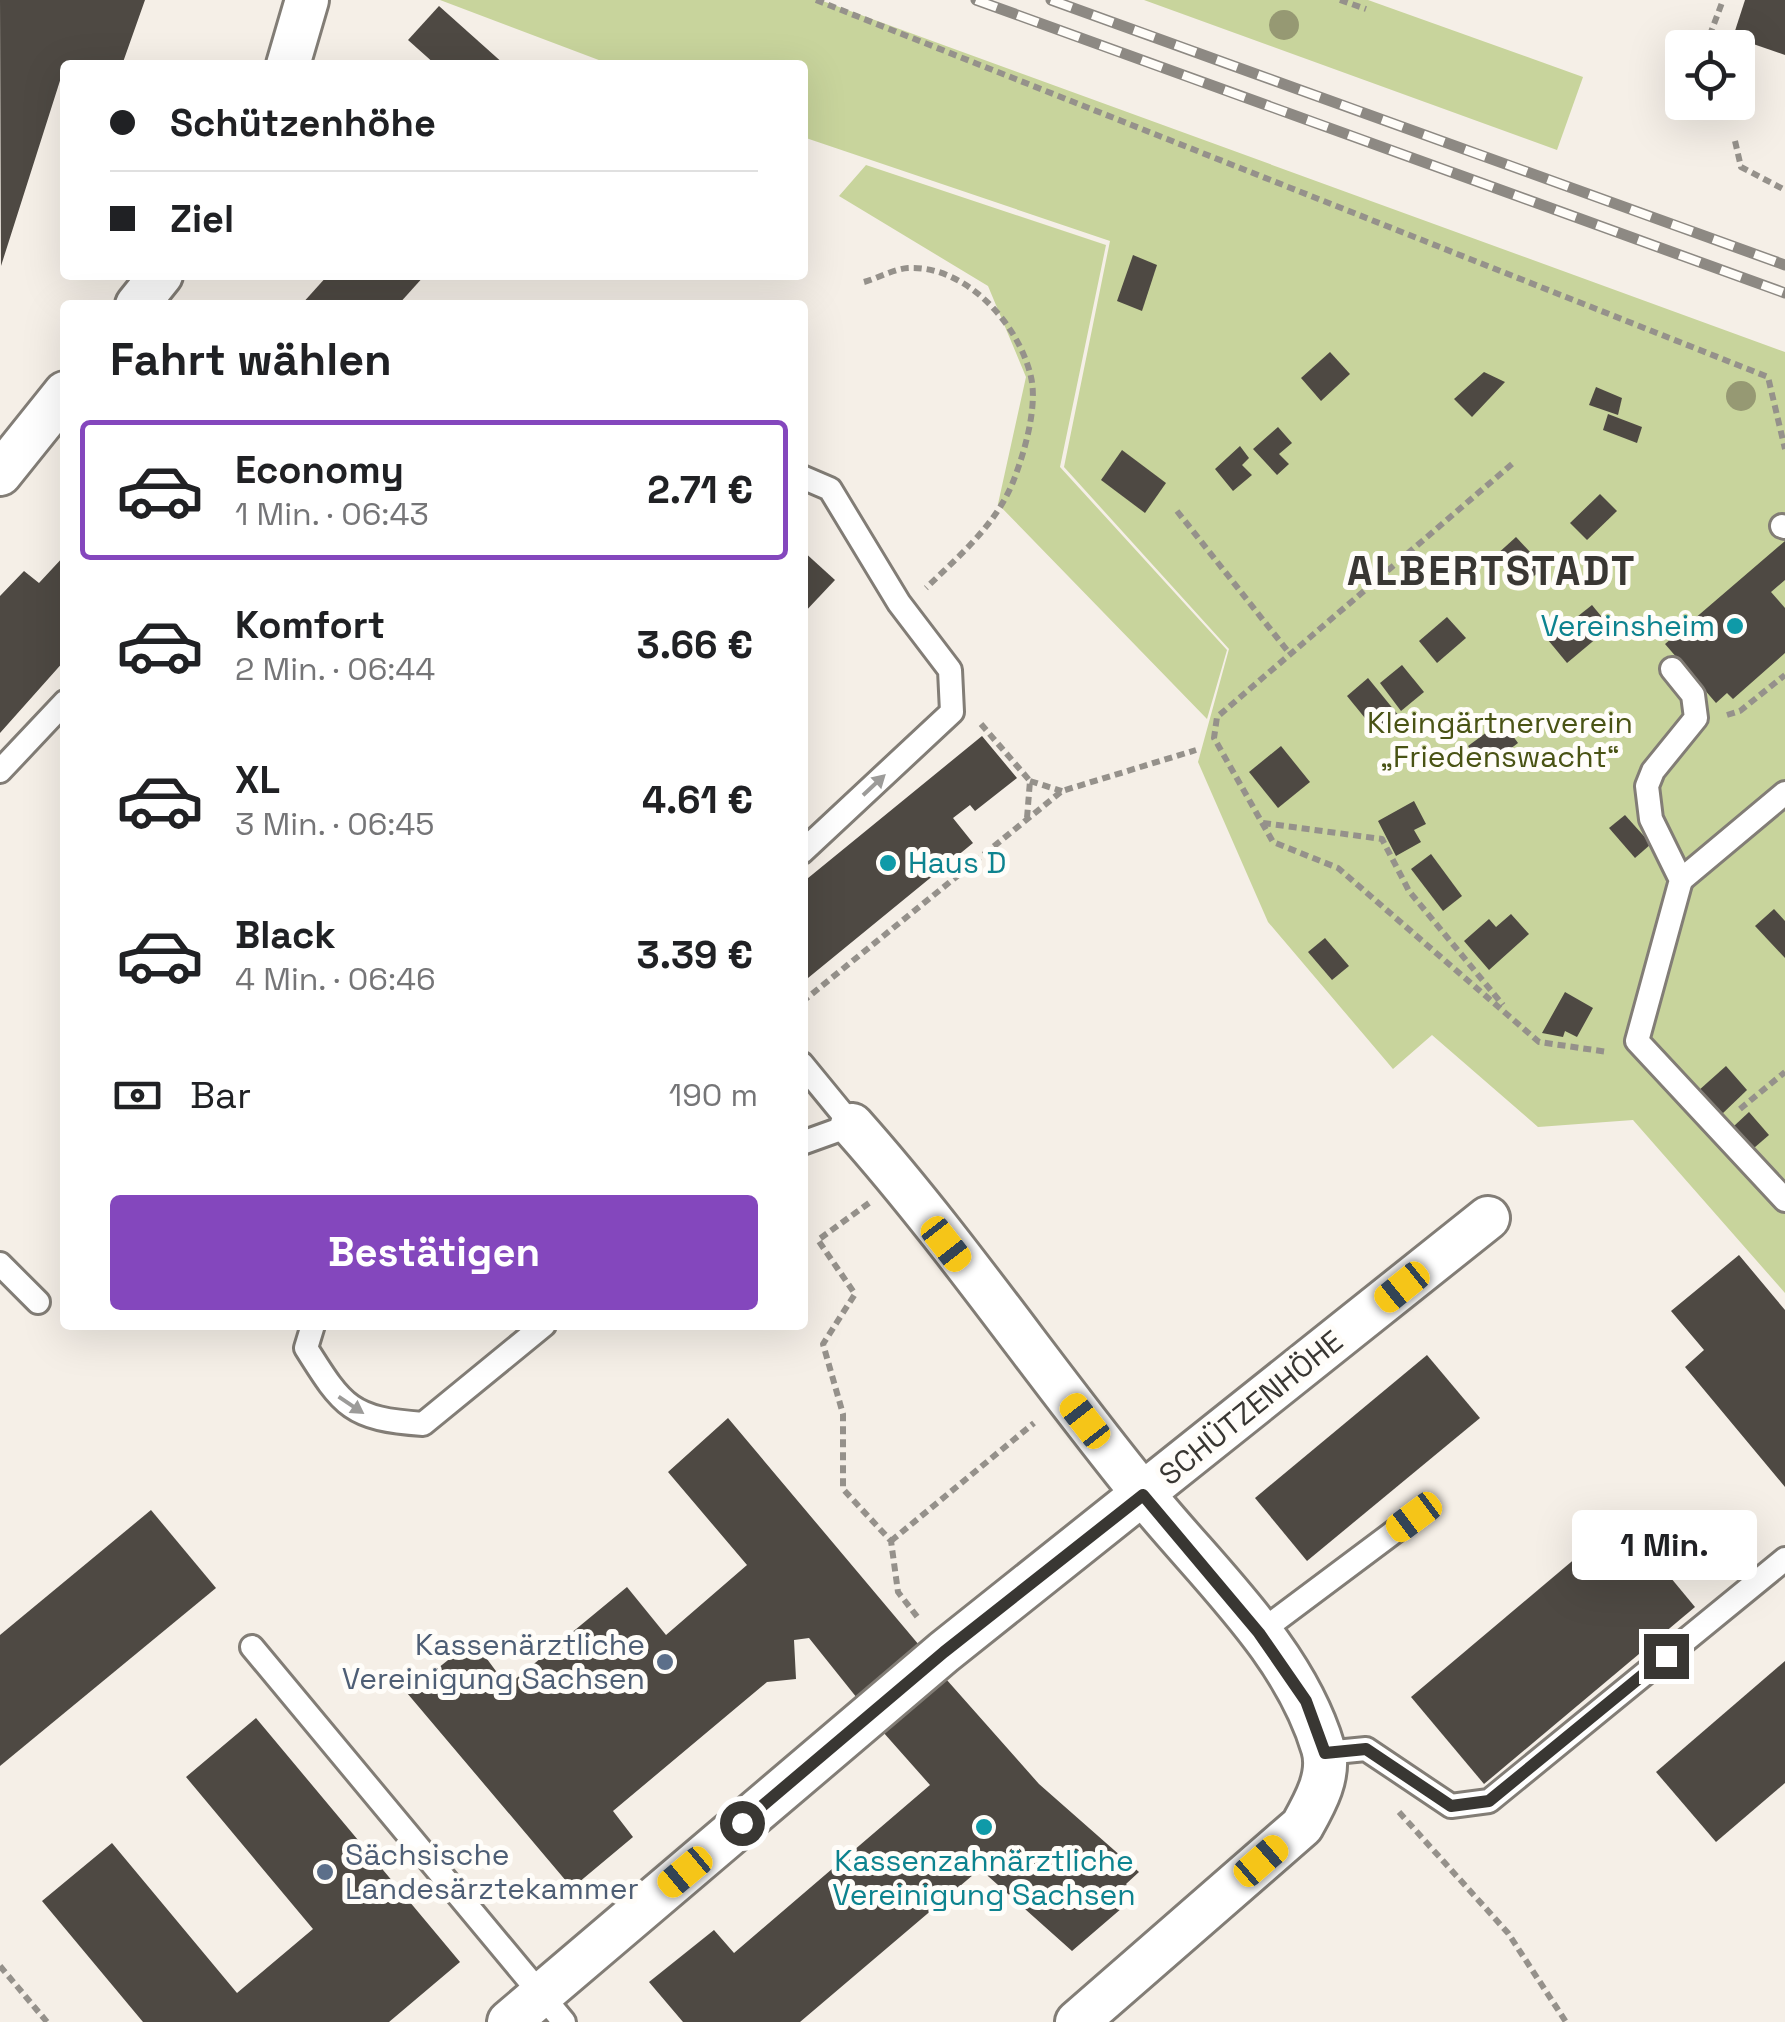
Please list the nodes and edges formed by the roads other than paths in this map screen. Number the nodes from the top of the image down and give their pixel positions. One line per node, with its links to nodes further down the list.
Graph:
1 (307, 0): 2 (street)
2 (289, 60)
3 (157, 280): 4 (street)
4 (141, 300)
5 (60, 400): 6 (street)
6 (0, 474)
7 (808, 480): 12 (lane, one-way to 7)
8 (1672, 668): 13 (lane)
9 (60, 707): 10 (lane)
10 (0, 771)
11 (1785, 792): 13 (lane)
12 (808, 846)
13 (1681, 880): 17 (lane)
14 (808, 1071): 15 (lane)
15 (852, 1125): 16 (lane); 23 (street)
16 (808, 1141)
17 (1785, 1200)
18 (1488, 1218): 23 (street, SCHÜTZENHÖHE)
19 (0, 1264): 20 (lane)
20 (38, 1302)
21 (311, 1330): 22 (lane, one-way to 22)
22 (538, 1330)
23 (1143, 1495): 26 (street); 29 (street, SCHÜTZENHÖHE)
24 (1414, 1517): 26 (lane)
25 (1785, 1559): 28 (lane)
26 (1259, 1633): 28 (street)
27 (252, 1647): 29 (lane)
28 (1325, 1753): 31 (street)
29 (552, 2008): 30 (street, SCHÜTZENHÖHE)
30 (509, 2022)
31 (1076, 2022)

